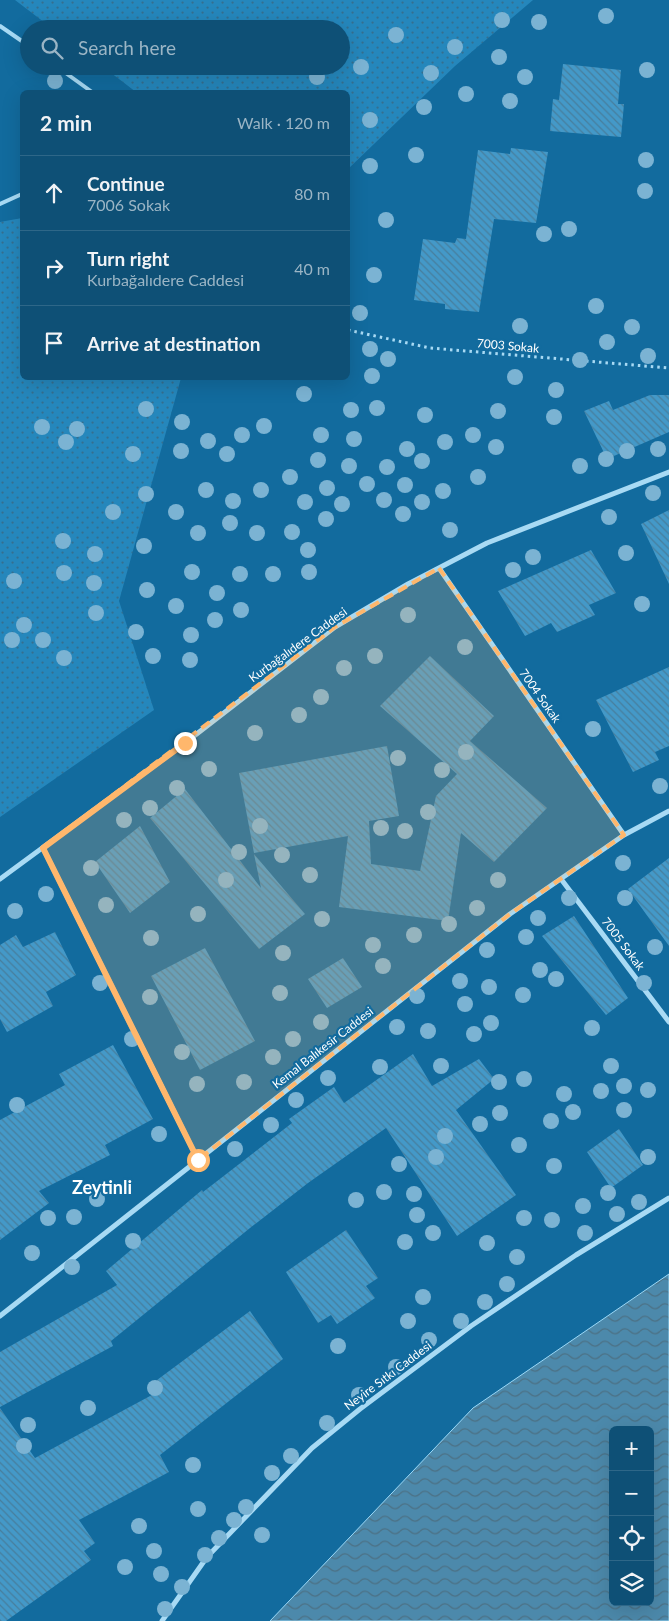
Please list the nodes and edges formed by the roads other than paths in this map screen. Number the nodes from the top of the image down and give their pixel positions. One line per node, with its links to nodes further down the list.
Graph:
1 (0, 26): 2 (lane)
2 (20, 40)
3 (68, 75): 4 (lane)
4 (89, 90)
5 (20, 195): 6 (lane)
6 (0, 204)
7 (669, 472): 8 (street, Kurbağalıdere Caddesi)
8 (439, 568): 10 (street, 7004 Sokak); 11 (street, Kurbağalıdere Caddesi)
9 (669, 811): 10 (street, Kemal Balıkesir Caddesi)
10 (624, 836): 13 (street, Kemal Balıkesir Caddesi)
11 (43, 848): 12 (street, Kurbağalıdere Caddesi); 15 (street)
12 (0, 879)
13 (560, 879): 14 (street, 7005 Sokak); 15 (street, Kemal Balıkesir Caddesi)
14 (669, 1022)
15 (198, 1160): 17 (street, Kemal Balıkesir Caddesi)
16 (669, 1198): 18 (street, Neyire Sıtkı Caddesi)
17 (0, 1316)
18 (162, 1621)

